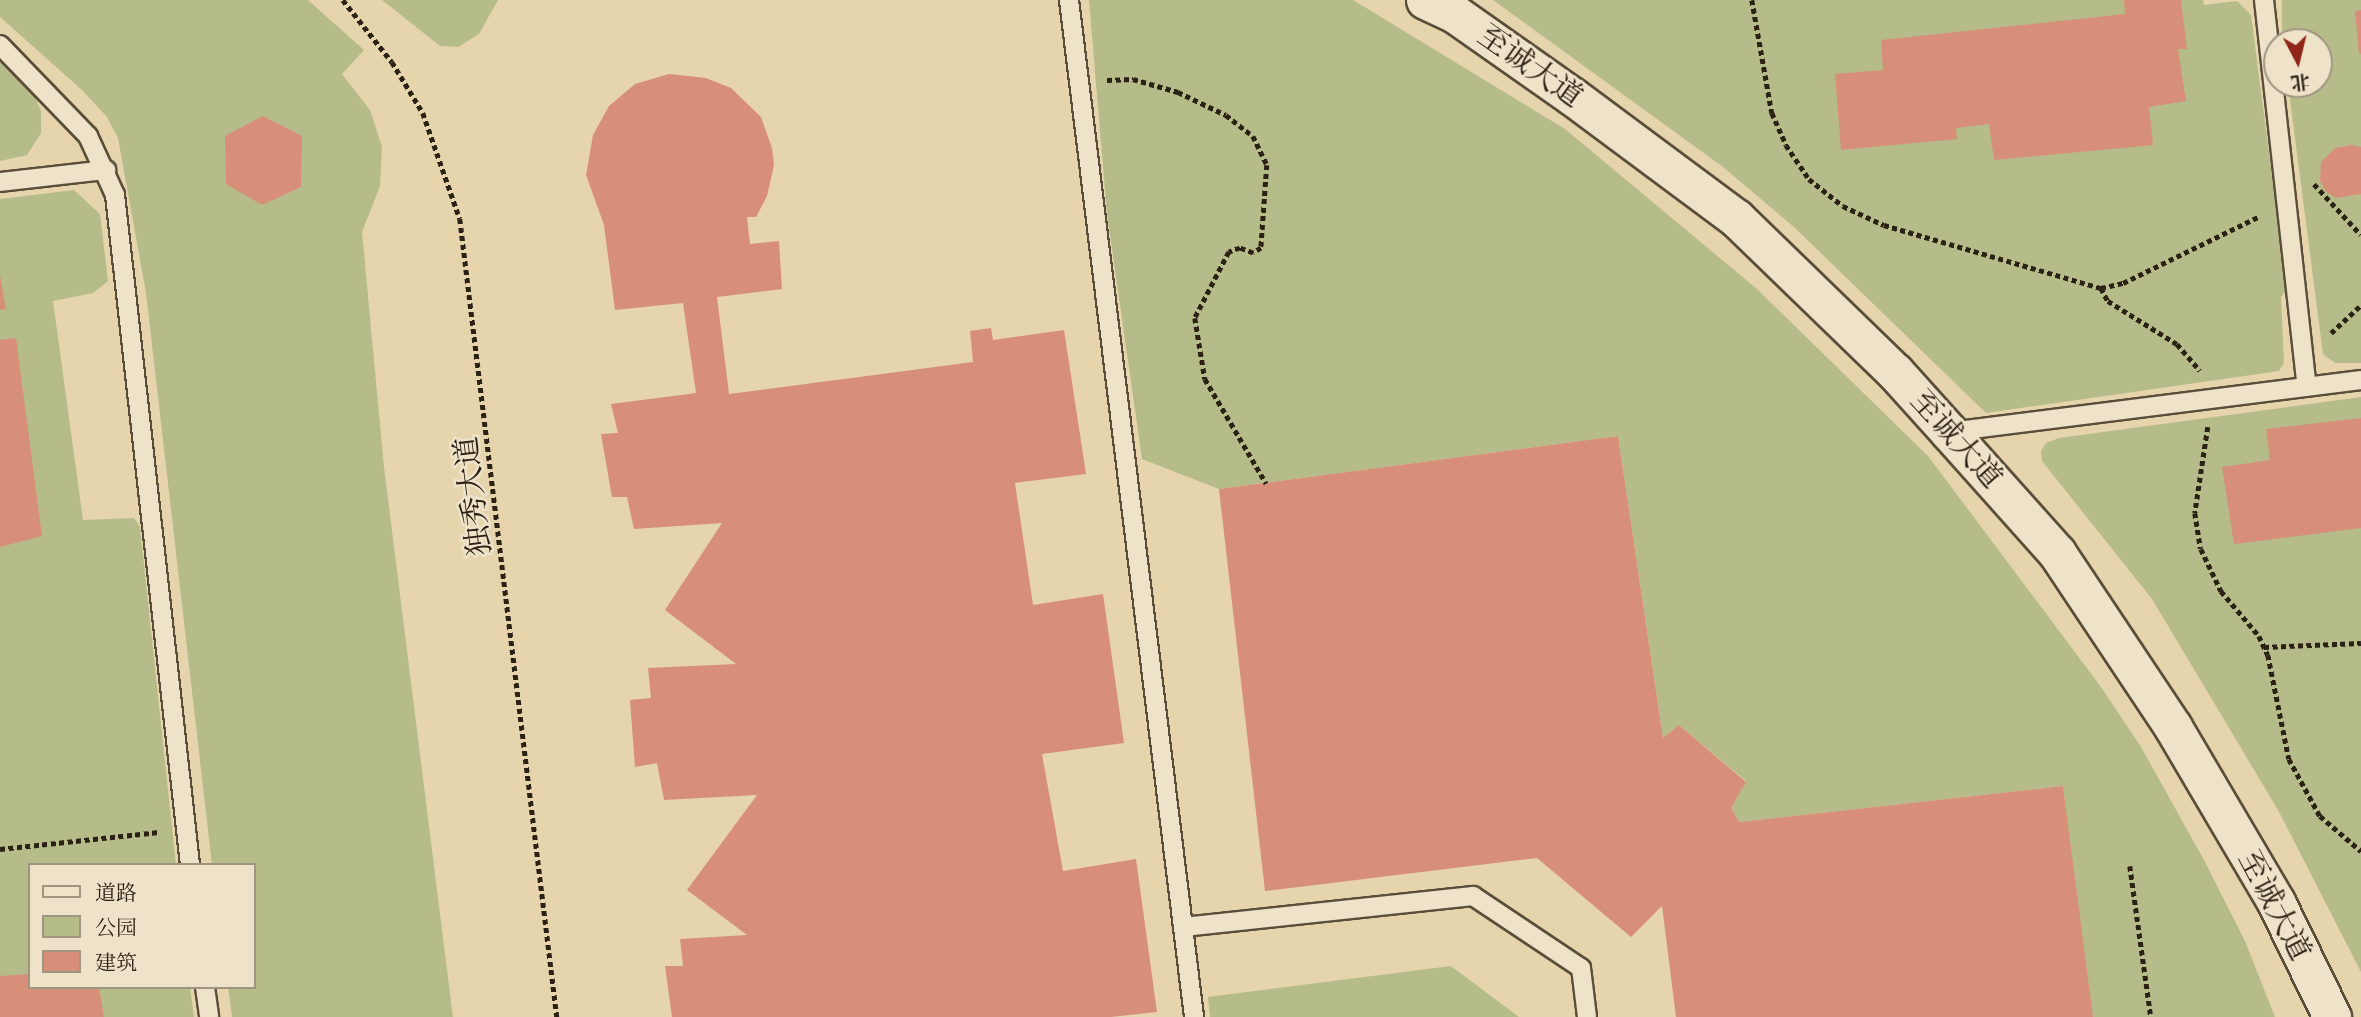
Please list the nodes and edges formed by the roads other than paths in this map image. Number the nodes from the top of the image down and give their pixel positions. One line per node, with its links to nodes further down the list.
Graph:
1 (1069, 0): 11 (lane)
2 (1426, 0): 9 (street, 至诚大道)
3 (2264, 0): 8 (lane)
4 (0, 46): 5 (lane)
5 (106, 170): 6 (lane); 10 (lane)
6 (0, 182)
7 (2361, 380): 8 (lane)
8 (2307, 387): 9 (lane)
9 (1949, 432): 16 (street, 至诚大道)
10 (190, 863)
11 (1183, 927): 14 (lane); 15 (lane)
12 (205, 989): 13 (lane)
13 (209, 1017)
14 (1194, 1017)
15 (1587, 1017)
16 (2332, 1017)

